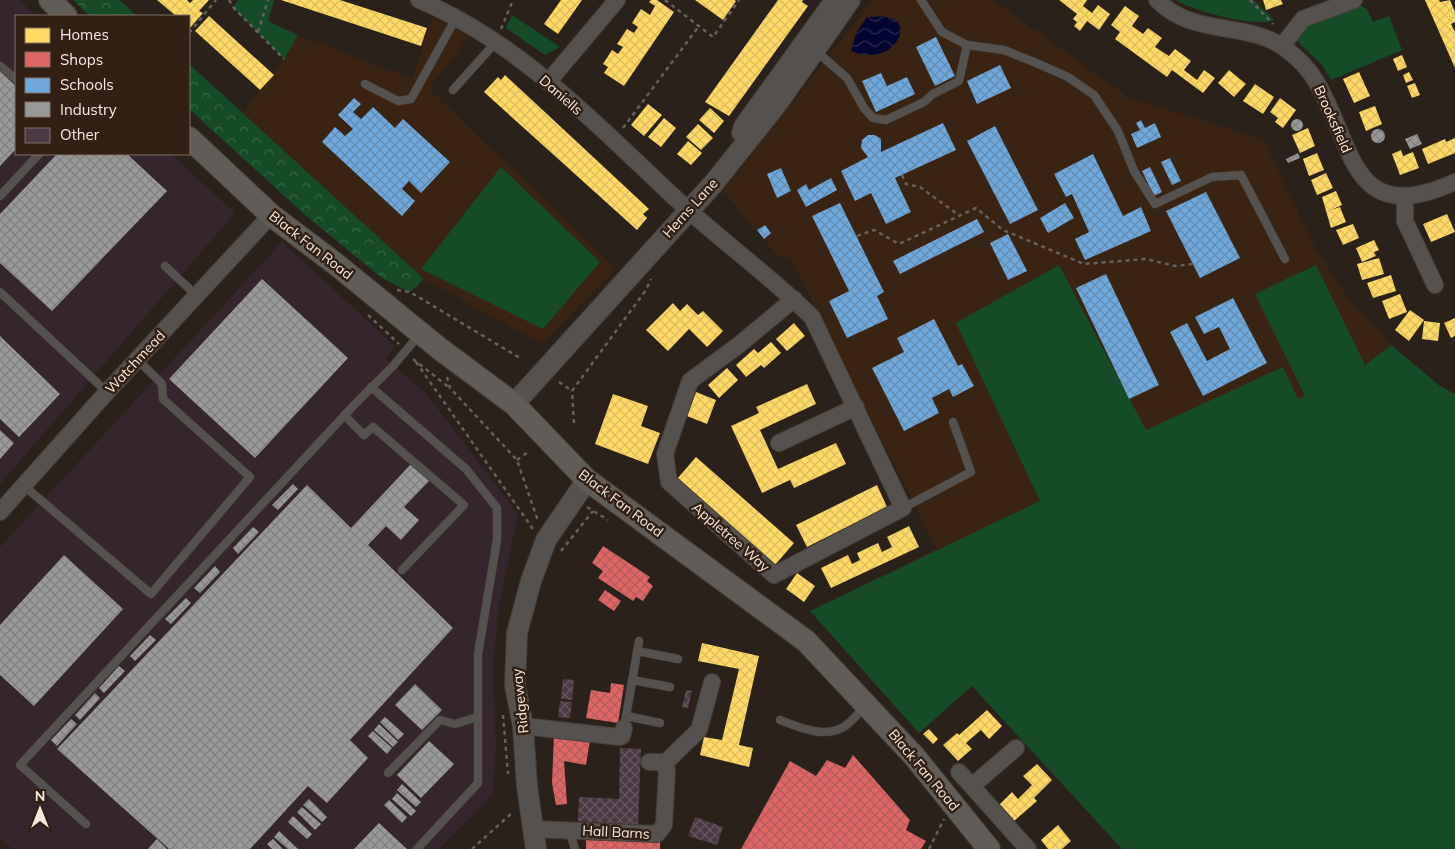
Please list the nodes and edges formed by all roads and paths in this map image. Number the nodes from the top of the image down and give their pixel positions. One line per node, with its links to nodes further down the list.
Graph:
1 (50, 0): 16 (main road)
2 (216, 0): 19 (path)
3 (229, 0): 20 (path)
4 (268, 0): 20 (path)
5 (419, 0): 17 (street, Daniells)
6 (513, 0): 22 (path)
7 (617, 0): 28 (street)
8 (665, 0): 18 (path)
9 (738, 0): 18 (path)
10 (833, 0): 32 (street)
11 (850, 0): 24 (street, Herns Lane)
12 (922, 0): 23 (lane)
13 (1157, 0): 21 (street, Brooksfield)
14 (1250, 0): 21 (path)
15 (1354, 0): 21 (street)
16 (65, 15)
17 (456, 18): 22 (street, Daniells); 29 (lane)
18 (698, 26): 33 (path)
19 (190, 32)
20 (258, 32): 25 (path)
21 (1286, 40): 38 (street, Brooksfield)
22 (496, 42): 28 (street, Daniells); 30 (lane)
23 (967, 45): 24 (lane); 43 (lane)
24 (815, 50): 32 (street, Herns Lane)
25 (284, 60)
26 (0, 66): 27 (lane)
27 (15, 78)
28 (548, 82): 33 (street, Daniells)
29 (365, 84)
30 (453, 90)
31 (190, 139): 40 (main road, Black Fan Road)
32 (749, 140): 39 (street, Herns Lane)
33 (613, 141): 39 (street, Daniells)
34 (38, 155): 37 (lane)
35 (902, 175): 41 (path)
36 (1455, 182): 38 (street, Brooksfield)
37 (0, 196)
38 (1405, 197): 47 (street)
39 (689, 210): 51 (street); 61 (street, Herns Lane)
40 (272, 215): 50 (street, Watchmead); 52 (main road, Black Fan Road)
41 (960, 216): 42 (path); 44 (path)
42 (857, 236)
43 (1285, 259)
44 (1193, 264)
45 (165, 266): 50 (lane)
46 (653, 276): 59 (path)
47 (1436, 285)
48 (0, 292): 60 (lane)
49 (410, 292): 54 (path)
50 (198, 296): 55 (street, Watchmead)
51 (794, 299): 62 (street); 71 (street, Appletree Way)
52 (420, 333): 53 (main road, Black Fan Road); 58 (lane)
53 (440, 349): 61 (main road, Black Fan Road); 68 (path)
54 (520, 358)
55 (137, 359): 60 (street, Watchmead); 70 (lane)
56 (414, 359): 68 (path)
57 (559, 382): 59 (path)
58 (371, 387): 63 (lane); 83 (lane)
59 (572, 391): 65 (path)
60 (107, 392): 70 (street, Watchmead)
61 (514, 404): 69 (main road, Black Fan Road)
62 (856, 407): 66 (street); 71 (street)
63 (344, 415): 75 (lane); 94 (lane)
64 (953, 422): 71 (lane)
65 (574, 423)
66 (780, 443)
67 (528, 452): 68 (path)
68 (517, 460)
69 (587, 480): 82 (main road, Black Fan Road); 87 (street, Ridgeway)
70 (23, 485): 72 (street, Watchmead)
71 (903, 508)
72 (0, 512)
73 (609, 520): 74 (path)
74 (561, 551)
75 (402, 570)
76 (639, 641): 77 (lane)
77 (637, 651): 78 (lane); 79 (lane)
78 (678, 658)
79 (632, 680): 81 (lane); 85 (lane)
80 (712, 682): 97 (street, Hall Barns)
81 (670, 687)
82 (867, 705): 84 (lane); 102 (main road, Black Fan Road)
83 (477, 717): 90 (lane); 98 (lane)
84 (780, 720)
85 (625, 722): 86 (lane); 87 (street)
86 (660, 723)
87 (523, 726): 96 (street, Ridgeway)
88 (1016, 748): 91 (street)
89 (959, 772): 91 (street)
90 (388, 773)
91 (972, 786): 103 (street)
92 (513, 812): 99 (path)
93 (944, 818): 95 (path)
94 (86, 824)
95 (949, 826)
96 (533, 829): 97 (street, Hall Barns); 100 (street, Ridgeway)
97 (569, 830): 101 (lane)
98 (417, 849)
99 (472, 849)
100 (536, 849)
101 (575, 849)
102 (989, 849)
103 (1028, 849)

